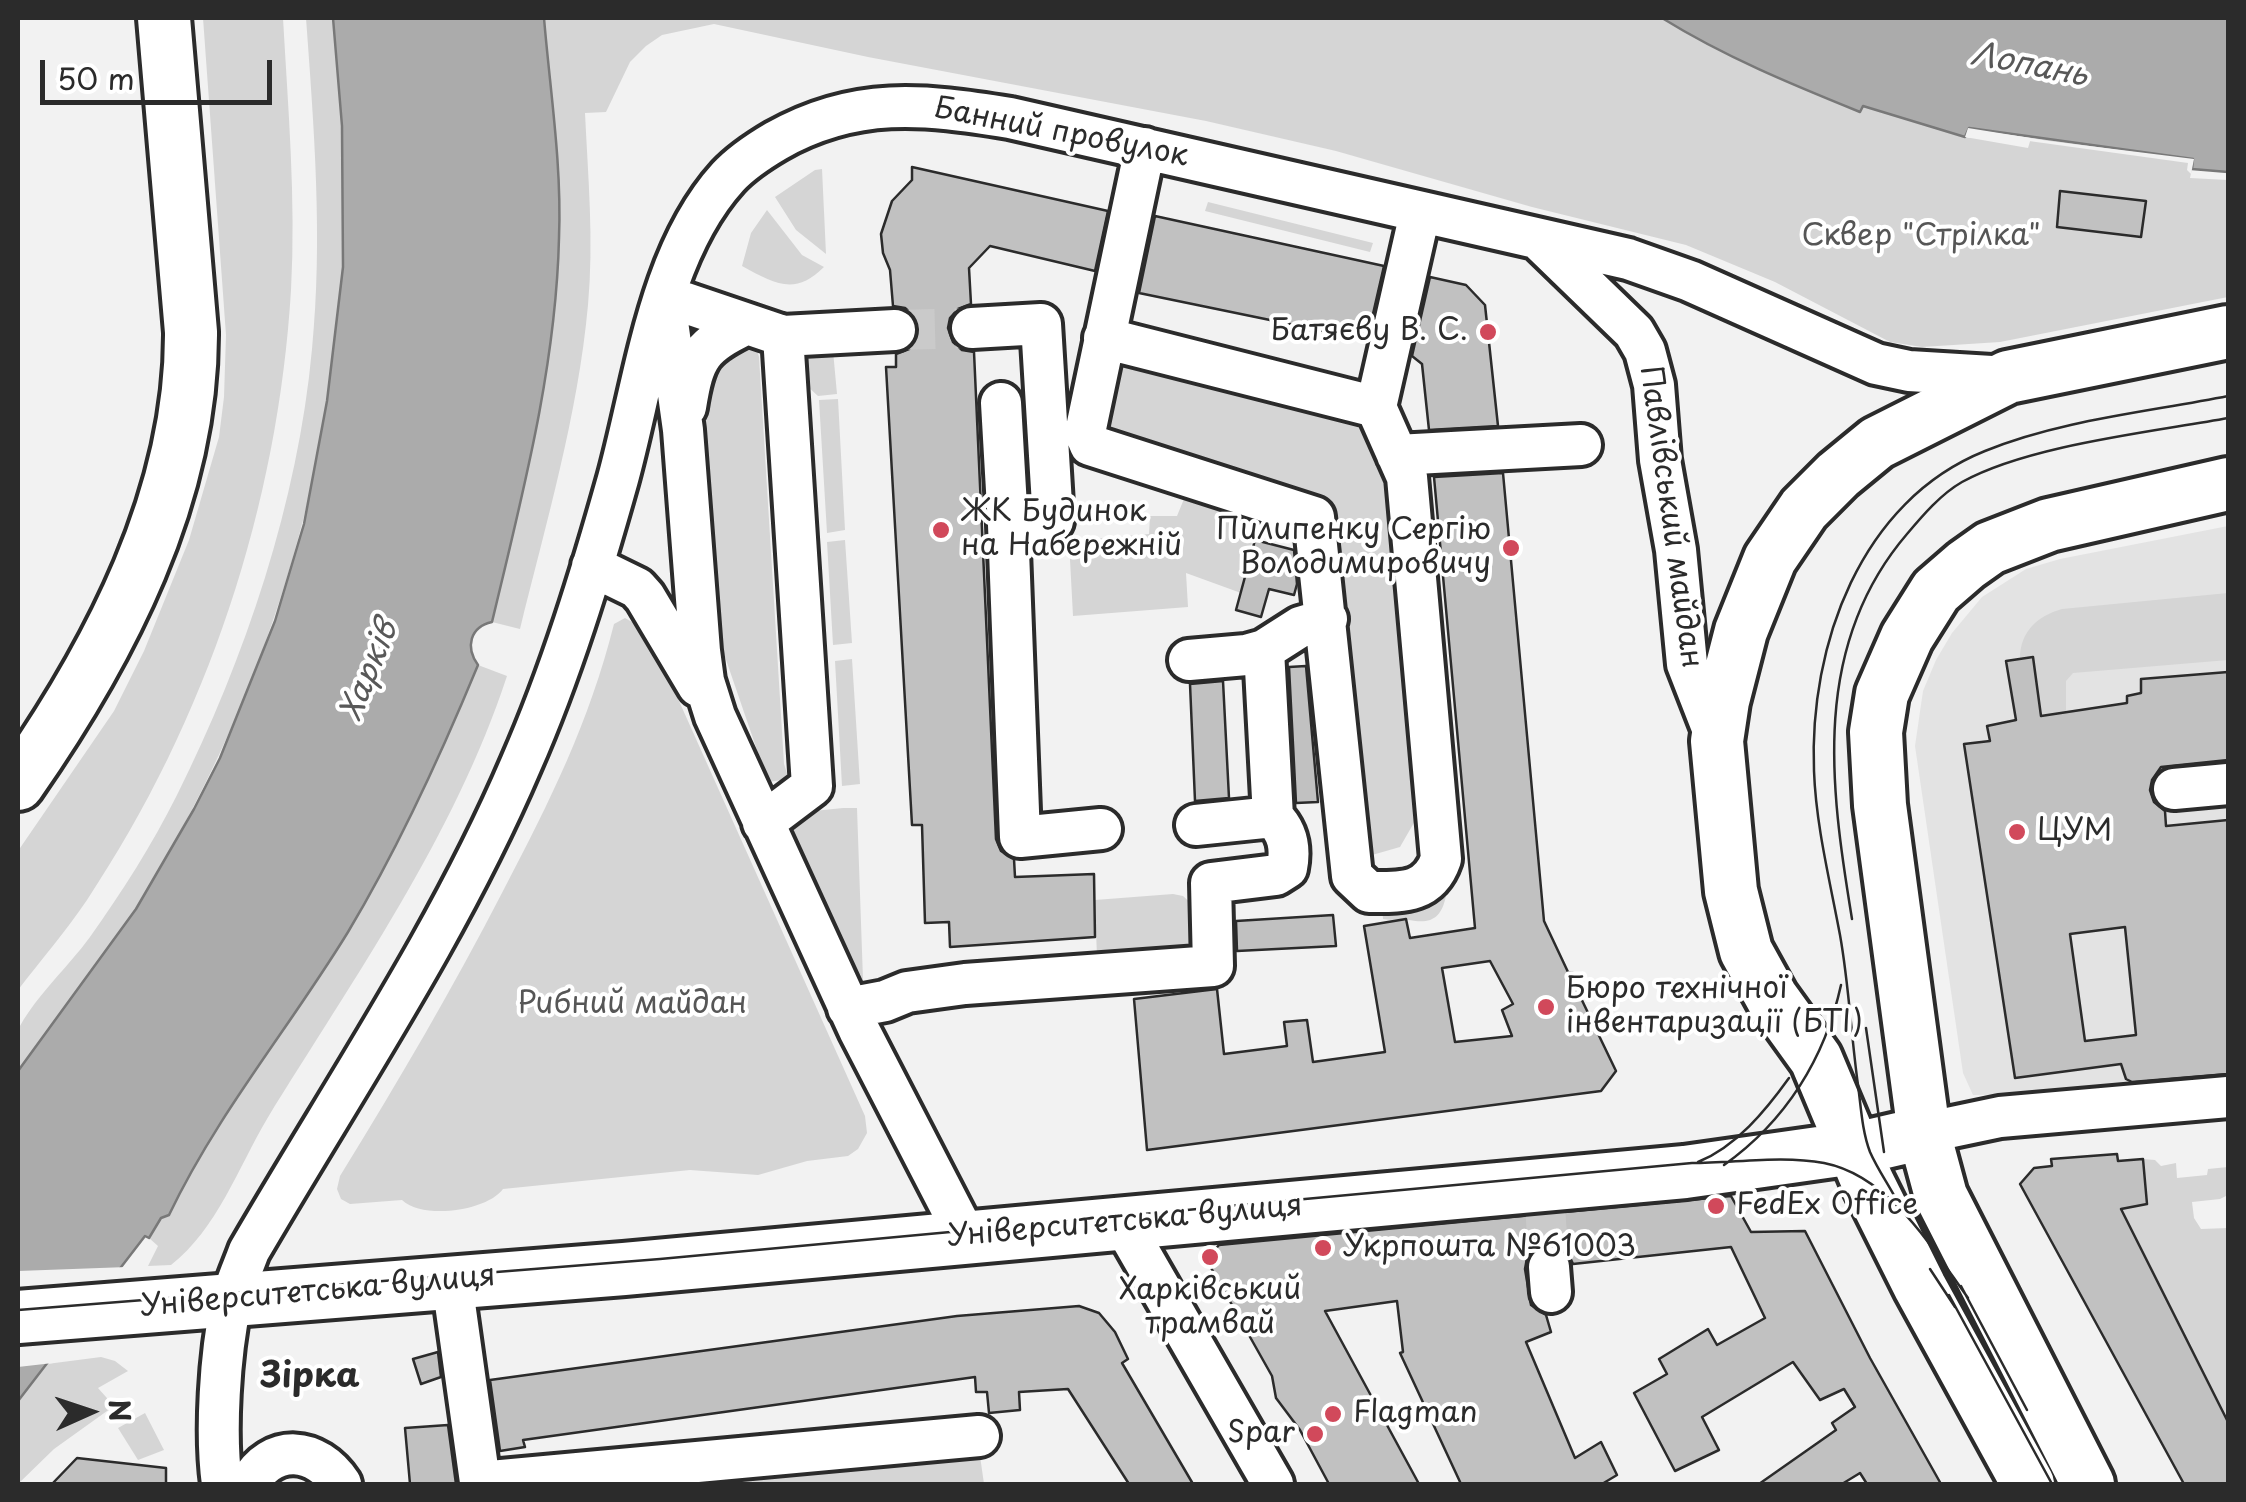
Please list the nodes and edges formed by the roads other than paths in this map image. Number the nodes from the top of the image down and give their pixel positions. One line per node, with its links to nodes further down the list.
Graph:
1 (164, 18): 27 (main road)
2 (1145, 148): 3 (street, Банний провулок); 5 (street, Банний провулок); 10 (street)
3 (1420, 212): 4 (street, Банний провулок); 13 (street)
4 (1540, 241): 11 (street); 26 (street, Павлівський майдан)
5 (665, 296): 7 (street); 14 (street); 19 (street)
6 (972, 328): 18 (street)
7 (765, 330): 8 (street); 14 (street); 31 (street)
8 (894, 330)
9 (2228, 332): 11 (main road, Павлівський майдан)
10 (1104, 338): 13 (street); 22 (street)
11 (2008, 376): 26 (main road, Павлівський майдан)
12 (1002, 403): 18 (street)
13 (1376, 407): 16 (street)
14 (683, 430): 20 (street)
15 (1581, 445): 16 (street)
16 (1398, 455): 22 (street)
17 (2228, 484): 36 (main road)
18 (1008, 525): 33 (street)
19 (592, 566): 21 (street); 41 (street)
20 (694, 577): 21 (street); 25 (street)
21 (637, 588): 25 (street)
22 (1327, 619): 23 (street)
23 (1264, 650): 24 (street); 30 (street)
24 (1189, 660)
25 (715, 716): 31 (street)
26 (1716, 741): 37 (main road, Павлівський майдан)
27 (18, 784)
28 (2228, 784): 29 (street)
29 (2174, 789)
30 (1272, 817): 32 (street); 34 (street)
31 (763, 823): 34 (street)
32 (1196, 825)
33 (1100, 829)
34 (848, 1008): 39 (street)
35 (2228, 1097): 36 (street, Університетська вулиця)
36 (1924, 1134): 37 (main road, Університетська вулиця); 49 (main road)
37 (1851, 1148): 38 (main road, Університетська вулиця); 48 (main road, Павлівський майдан)
38 (1122, 1222): 39 (main road, Університетська вулиця); 47 (street)
39 (966, 1236): 40 (main road, Університетська вулиця)
40 (452, 1282): 41 (main road, Університетська вулиця); 43 (street)
41 (231, 1299): 42 (main road, Університетська вулиця); 44 (street)
42 (18, 1317)
43 (979, 1436)
44 (222, 1484)
45 (249, 1484): 46 (street)
46 (341, 1484)
47 (1273, 1484)
48 (2028, 1484)
49 (2088, 1484)

